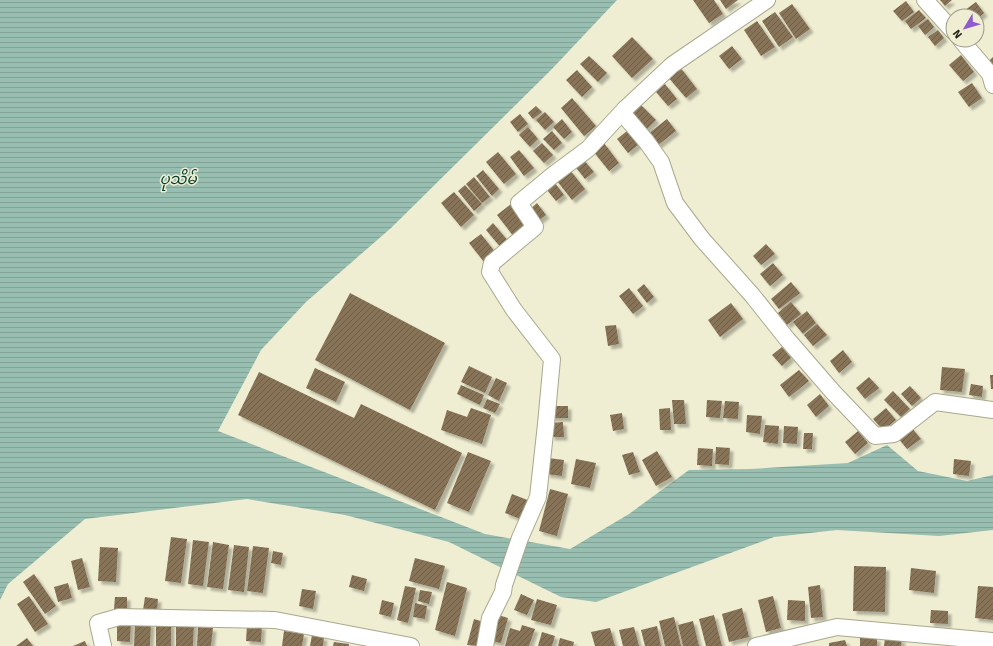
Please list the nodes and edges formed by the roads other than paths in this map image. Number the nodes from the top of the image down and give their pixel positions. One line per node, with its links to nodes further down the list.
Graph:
1 (767, 0): 6 (street)
2 (925, 0): 3 (street)
3 (945, 22)
4 (968, 48): 5 (street)
5 (993, 85)
6 (625, 109): 7 (street); 11 (street)
7 (993, 410)
8 (993, 641): 12 (street)
9 (103, 646): 10 (street)
10 (411, 646)
11 (485, 646)
12 (756, 646)

